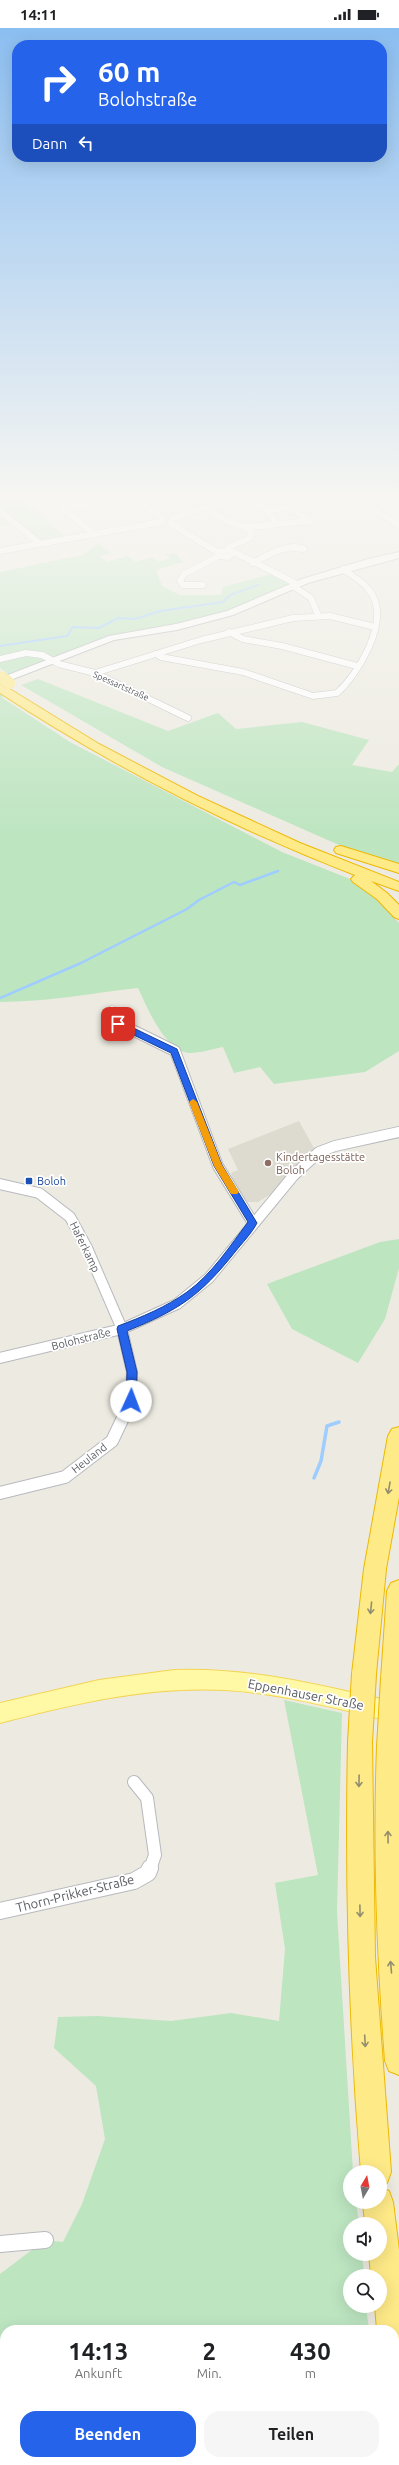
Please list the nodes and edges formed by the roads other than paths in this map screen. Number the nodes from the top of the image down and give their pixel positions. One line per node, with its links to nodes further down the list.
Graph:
1 (238, 610): 9 (main road)
2 (315, 610): 4 (street)
3 (378, 610): 5 (street)
4 (318, 616): 5 (street); 6 (street)
5 (375, 627): 10 (street)
6 (229, 632): 7 (street); 10 (street)
7 (156, 654): 10 (street); 11 (street)
8 (0, 660): 9 (street, Spessartstraße)
9 (52, 661): 11 (street, Spessartstraße); 12 (main road)
10 (357, 666)
11 (95, 673): 13 (street, Spessartstraße)
12 (2, 682): 14 (highway)
13 (188, 718)
14 (165, 780): 15 (highway); 17 (highway); 19 (highway); 20 (highway)
15 (341, 850): 16 (highway); 18 (highway)
16 (399, 869)
17 (341, 870): 21 (highway); 22 (highway)
18 (399, 873)
19 (399, 879)
20 (399, 887)
21 (399, 892)
22 (399, 914)
23 (112, 1010): 26 (street)
24 (399, 1132): 26 (street, Bolohstraße)
25 (0, 1184): 27 (street, Haferkamp)
26 (253, 1223): 27 (street, Bolohstraße)
27 (122, 1329): 28 (street, Bolohstraße); 30 (street, Heuland)
28 (0, 1358)
29 (399, 1436): 37 (highway, one-way to 37, bridge)
30 (0, 1492)
31 (399, 1591): 36 (highway, one-way to 31, bridge)
32 (0, 1713): 33 (main road, Eppenhauser Straße)
33 (399, 1713)
34 (134, 1782): 35 (street, Thorn-Prikker-Straße)
35 (0, 1912)
36 (399, 2061)
37 (375, 2165)
38 (379, 2209): 41 (highway)
39 (45, 2240): 40 (street)
40 (0, 2244)
41 (392, 2325)

